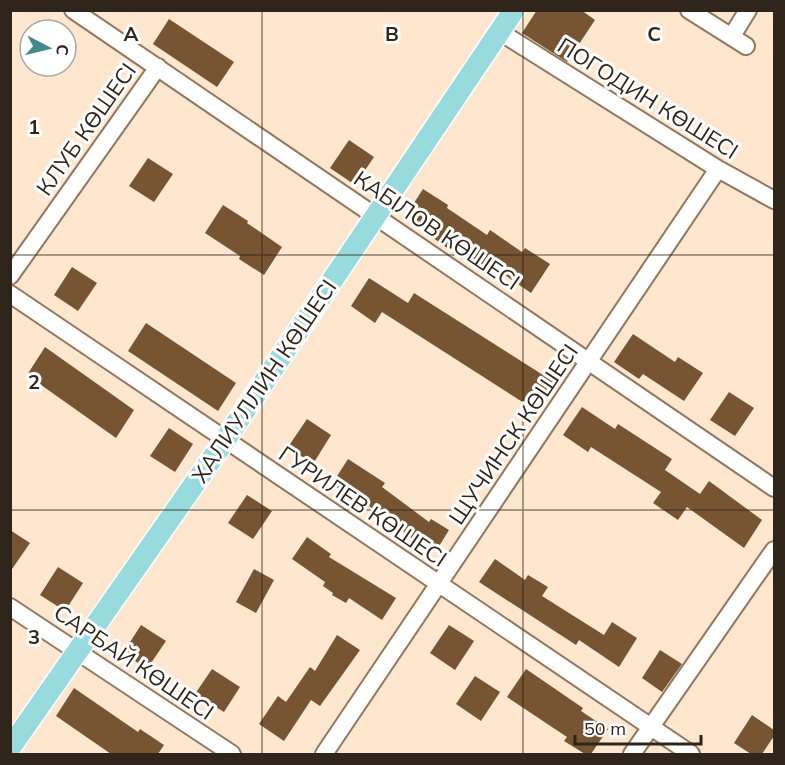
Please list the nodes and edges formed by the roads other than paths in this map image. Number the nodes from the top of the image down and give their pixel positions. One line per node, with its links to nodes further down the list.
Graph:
1 (73, 10): 6 (street, КАБІЛОВ КӨШЕСІ)
2 (514, 10): 5 (main road, ХАЛИУЛЛИН КӨШЕСІ)
3 (689, 10): 4 (street)
4 (748, 10)
5 (500, 32): 7 (street, ПОГОДИН КӨШЕСІ); 9 (main road, ХАЛИУЛЛИН КӨШЕСІ)
6 (158, 67): 9 (street, КАБІЛОВ КӨШЕСІ); 10 (street, КЛУБ КӨШЕСІ)
7 (718, 169): 8 (street, ПОГОДИН КӨШЕСІ); 12 (street, ЩУЧИНСК КӨШЕСІ)
8 (774, 200)
9 (376, 216): 12 (street, КАБІЛОВ КӨШЕСІ); 13 (main road, ХАЛИУЛЛИН КӨШЕСІ)
10 (10, 276)
11 (10, 294): 13 (street, ГУРИЛЕВ КӨШЕСІ)
12 (589, 362): 14 (street, КАБІЛОВ КӨШЕСІ); 16 (street, ЩУЧИНСК КӨШЕСІ)
13 (225, 440): 16 (street, ГУРИЛЕВ КӨШЕСІ); 18 (main road, ХАЛИУЛЛИН КӨШЕСІ)
14 (774, 488)
15 (774, 550): 19 (street)
16 (437, 584): 19 (street, ГУРИЛЕВ КӨШЕСІ); 22 (street, ЩУЧИНСК КӨШЕСІ)
17 (10, 608): 18 (street, САРБАЙ КӨШЕСІ)
18 (78, 652): 20 (main road, ХАЛИУЛЛИН КӨШЕСІ); 21 (street, САРБАЙ КӨШЕСІ)
19 (651, 727): 23 (street); 24 (street, ГУРИЛЕВ КӨШЕСІ)
20 (10, 748)
21 (232, 754)
22 (324, 754)
23 (632, 754)
24 (691, 754)

